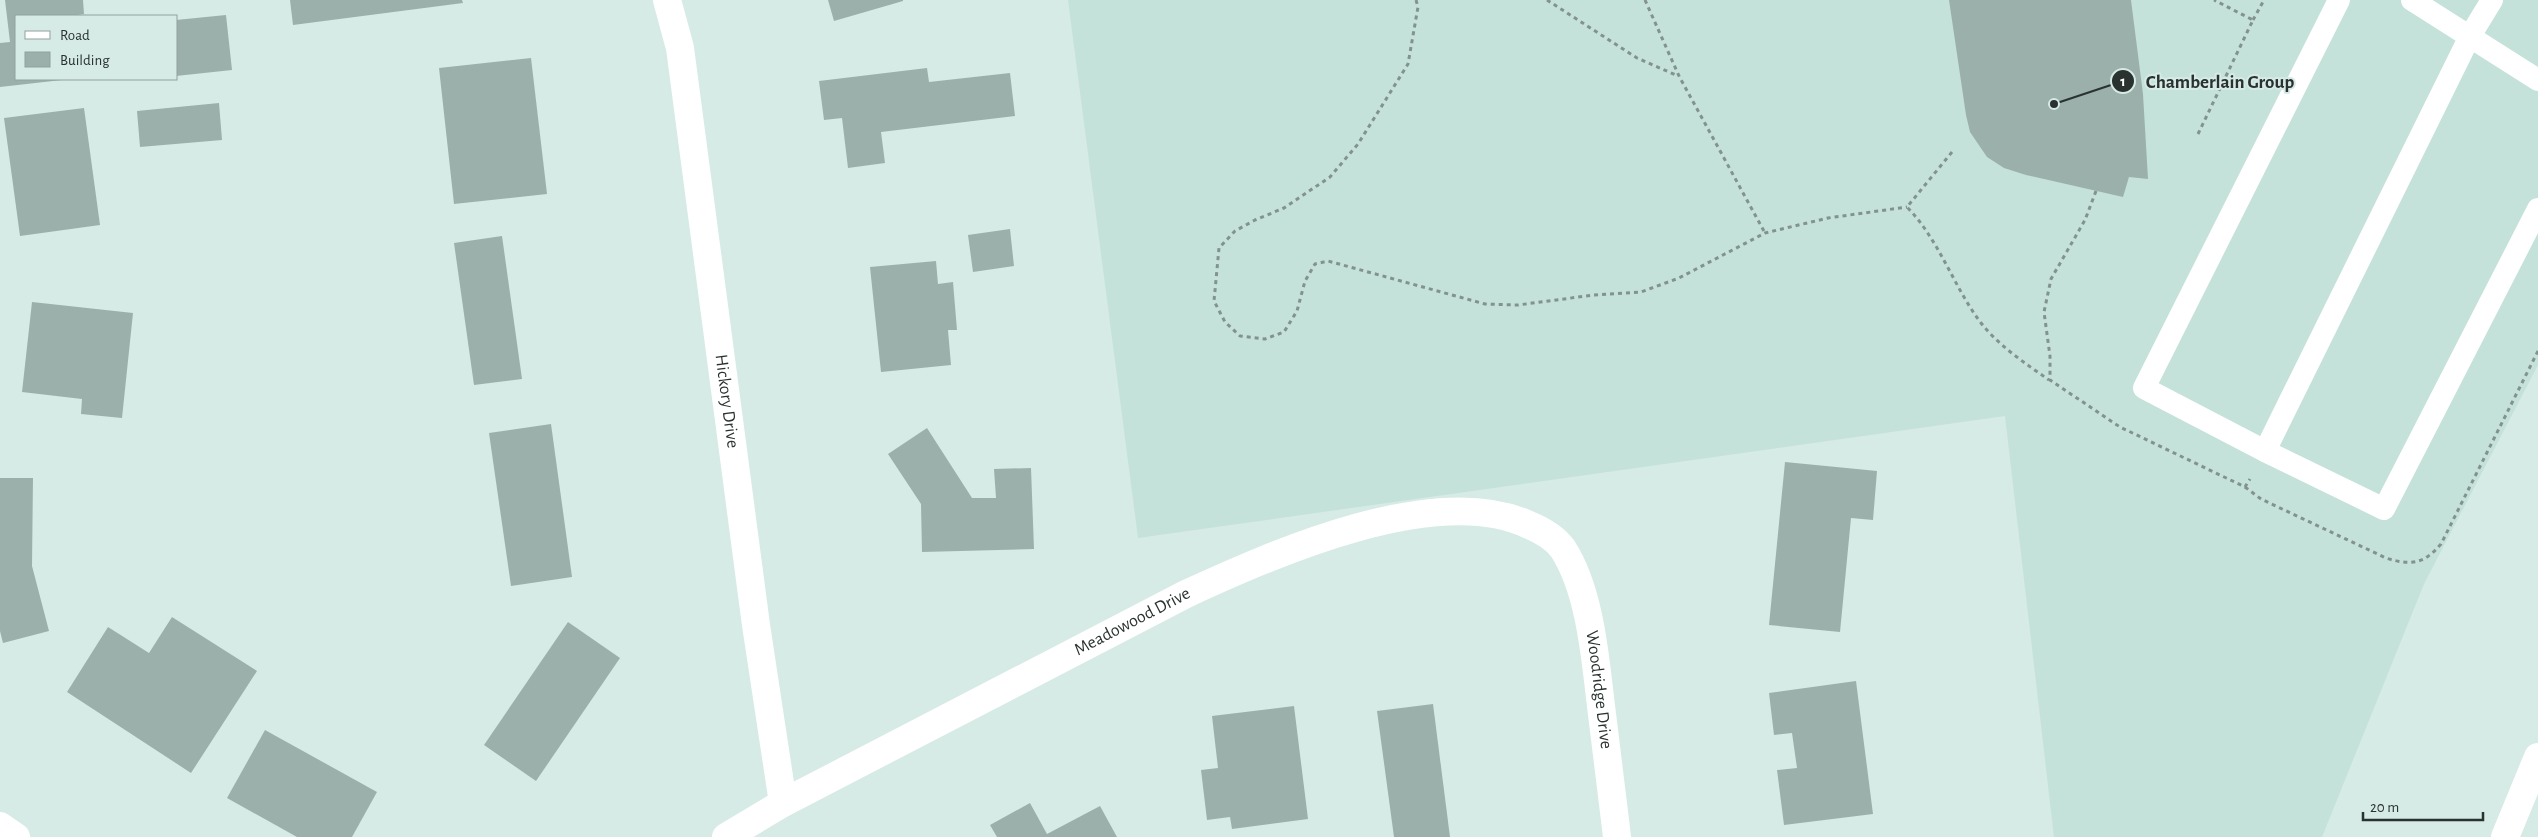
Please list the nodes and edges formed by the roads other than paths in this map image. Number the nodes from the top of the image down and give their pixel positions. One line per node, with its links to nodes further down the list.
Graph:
1 (667, 0): 11 (main road, Hickory Drive)
2 (2338, 0): 8 (lane)
3 (2412, 0): 5 (lane)
4 (2492, 0): 5 (lane)
5 (2470, 36): 6 (lane); 8 (lane)
6 (2538, 80)
7 (2538, 209): 8 (lane)
8 (2265, 452)
9 (1562, 547): 11 (main road, Meadowood Drive); 15 (main road, Woodridge Drive)
10 (2538, 757): 16 (main road)
11 (783, 803): 14 (main road, Meadowood Drive)
12 (0, 826): 13 (main road)
13 (16, 837)
14 (726, 837)
15 (1618, 837)
16 (2505, 837)

